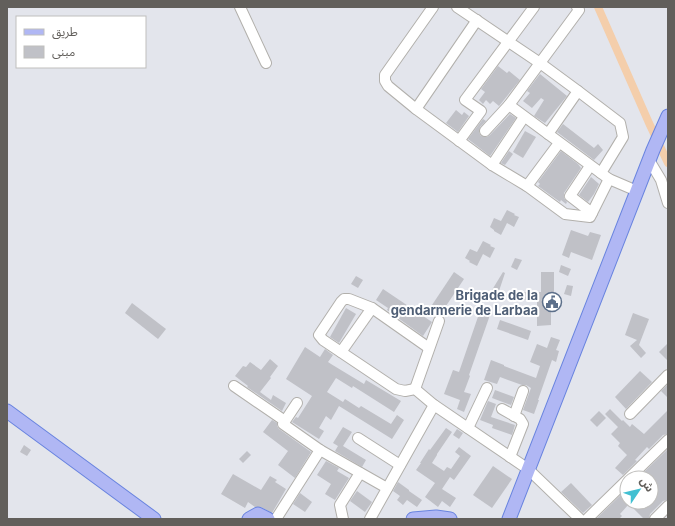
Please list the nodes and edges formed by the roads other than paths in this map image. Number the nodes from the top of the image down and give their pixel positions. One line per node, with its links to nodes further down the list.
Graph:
1 (240, 7): 8 (street)
2 (432, 7): 12 (street)
3 (457, 7): 6 (street)
4 (534, 7): 7 (street)
5 (577, 7): 9 (street)
6 (477, 20): 7 (street); 12 (street)
7 (508, 41): 9 (street); 17 (street)
8 (266, 63)
9 (540, 63): 10 (street); 11 (street)
10 (578, 91): 16 (street); 22 (street)
11 (509, 105): 13 (street); 15 (street)
12 (416, 109): 17 (street)
13 (524, 117): 16 (street); 20 (street)
14 (666, 120): 19 (main road)
15 (485, 131)
16 (548, 134): 18 (street)
17 (460, 141): 20 (street)
18 (559, 143): 21 (street); 23 (street)
19 (651, 155): 24 (main road); 25 (street)
20 (492, 166): 23 (street)
21 (590, 166): 22 (street); 26 (street)
22 (605, 176): 24 (street); 26 (street)
23 (527, 186): 26 (street)
24 (637, 190): 49 (main road)
25 (668, 203)
26 (592, 213)
27 (372, 308): 29 (street); 30 (street); 30 (street)
28 (439, 321): 29 (street)
29 (429, 348): 34 (street)
30 (341, 352): 34 (street)
31 (668, 375): 40 (street)
32 (234, 386): 42 (street)
33 (487, 388): 43 (street)
34 (415, 389): 37 (street)
35 (523, 391): 41 (street)
36 (297, 403): 42 (street)
37 (434, 405): 43 (street); 48 (street)
38 (502, 409): 41 (street)
39 (7, 411): 55 (main road)
40 (630, 414)
41 (514, 416): 47 (street)
42 (285, 421): 46 (street)
43 (468, 428): 47 (street)
44 (358, 438): 48 (street)
45 (668, 440): 50 (street)
46 (320, 450): 51 (street); 58 (street)
47 (510, 457): 49 (street)
48 (400, 465): 52 (street)
49 (528, 469): 63 (main road); 64 (street)
50 (637, 470)
51 (360, 473): 52 (street); 59 (street)
52 (387, 488): 60 (street)
53 (619, 488): 65 (street)
54 (668, 506): 66 (street)
55 (154, 519)
56 (249, 519): 57 (main road)
57 (268, 519)
58 (276, 519)
59 (343, 519)
60 (370, 519)
61 (413, 519): 62 (main road)
62 (450, 519)
63 (508, 519)
64 (580, 519)
65 (586, 519)
66 (655, 519)

